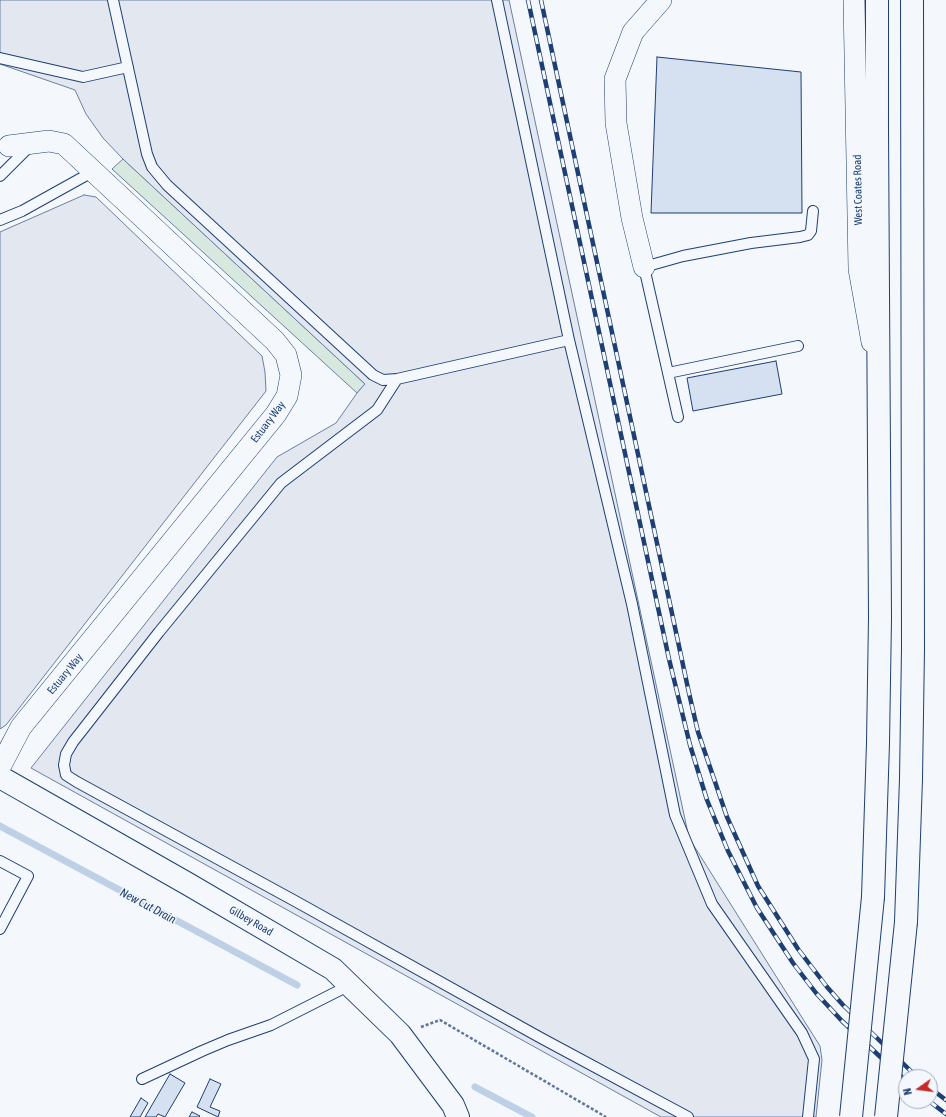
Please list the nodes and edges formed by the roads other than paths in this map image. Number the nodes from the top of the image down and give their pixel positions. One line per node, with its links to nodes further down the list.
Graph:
1 (113, 0): 8 (lane)
2 (497, 0): 16 (lane)
3 (661, 0): 15 (street)
4 (854, 0): 19 (street, West Coates Road)
5 (877, 0): 19 (main road)
6 (912, 0): 32 (main road, bridge)
7 (0, 58): 8 (lane)
8 (128, 67): 20 (lane)
9 (32, 143): 10 (street, Estuary Way); 11 (street, Estuary Way); 12 (lane)
10 (3, 145)
11 (94, 171): 14 (lane); 22 (street, Estuary Way)
12 (0, 176)
13 (813, 211): 15 (lane)
14 (0, 220)
15 (644, 267): 18 (lane)
16 (569, 340): 20 (lane); 30 (lane)
17 (798, 346): 18 (lane)
18 (668, 374): 21 (lane)
19 (878, 378): 31 (main road, bridge)
20 (397, 379): 29 (lane)
21 (678, 417)
22 (0, 767)
23 (0, 778): 26 (main road, Gilbey Road)
24 (0, 861): 25 (lane)
25 (0, 929)
26 (350, 985): 27 (lane); 28 (main road, Gilbey Road)
27 (142, 1079)
28 (458, 1117)
29 (688, 1117)
30 (808, 1117)
31 (851, 1117)
32 (886, 1117)

